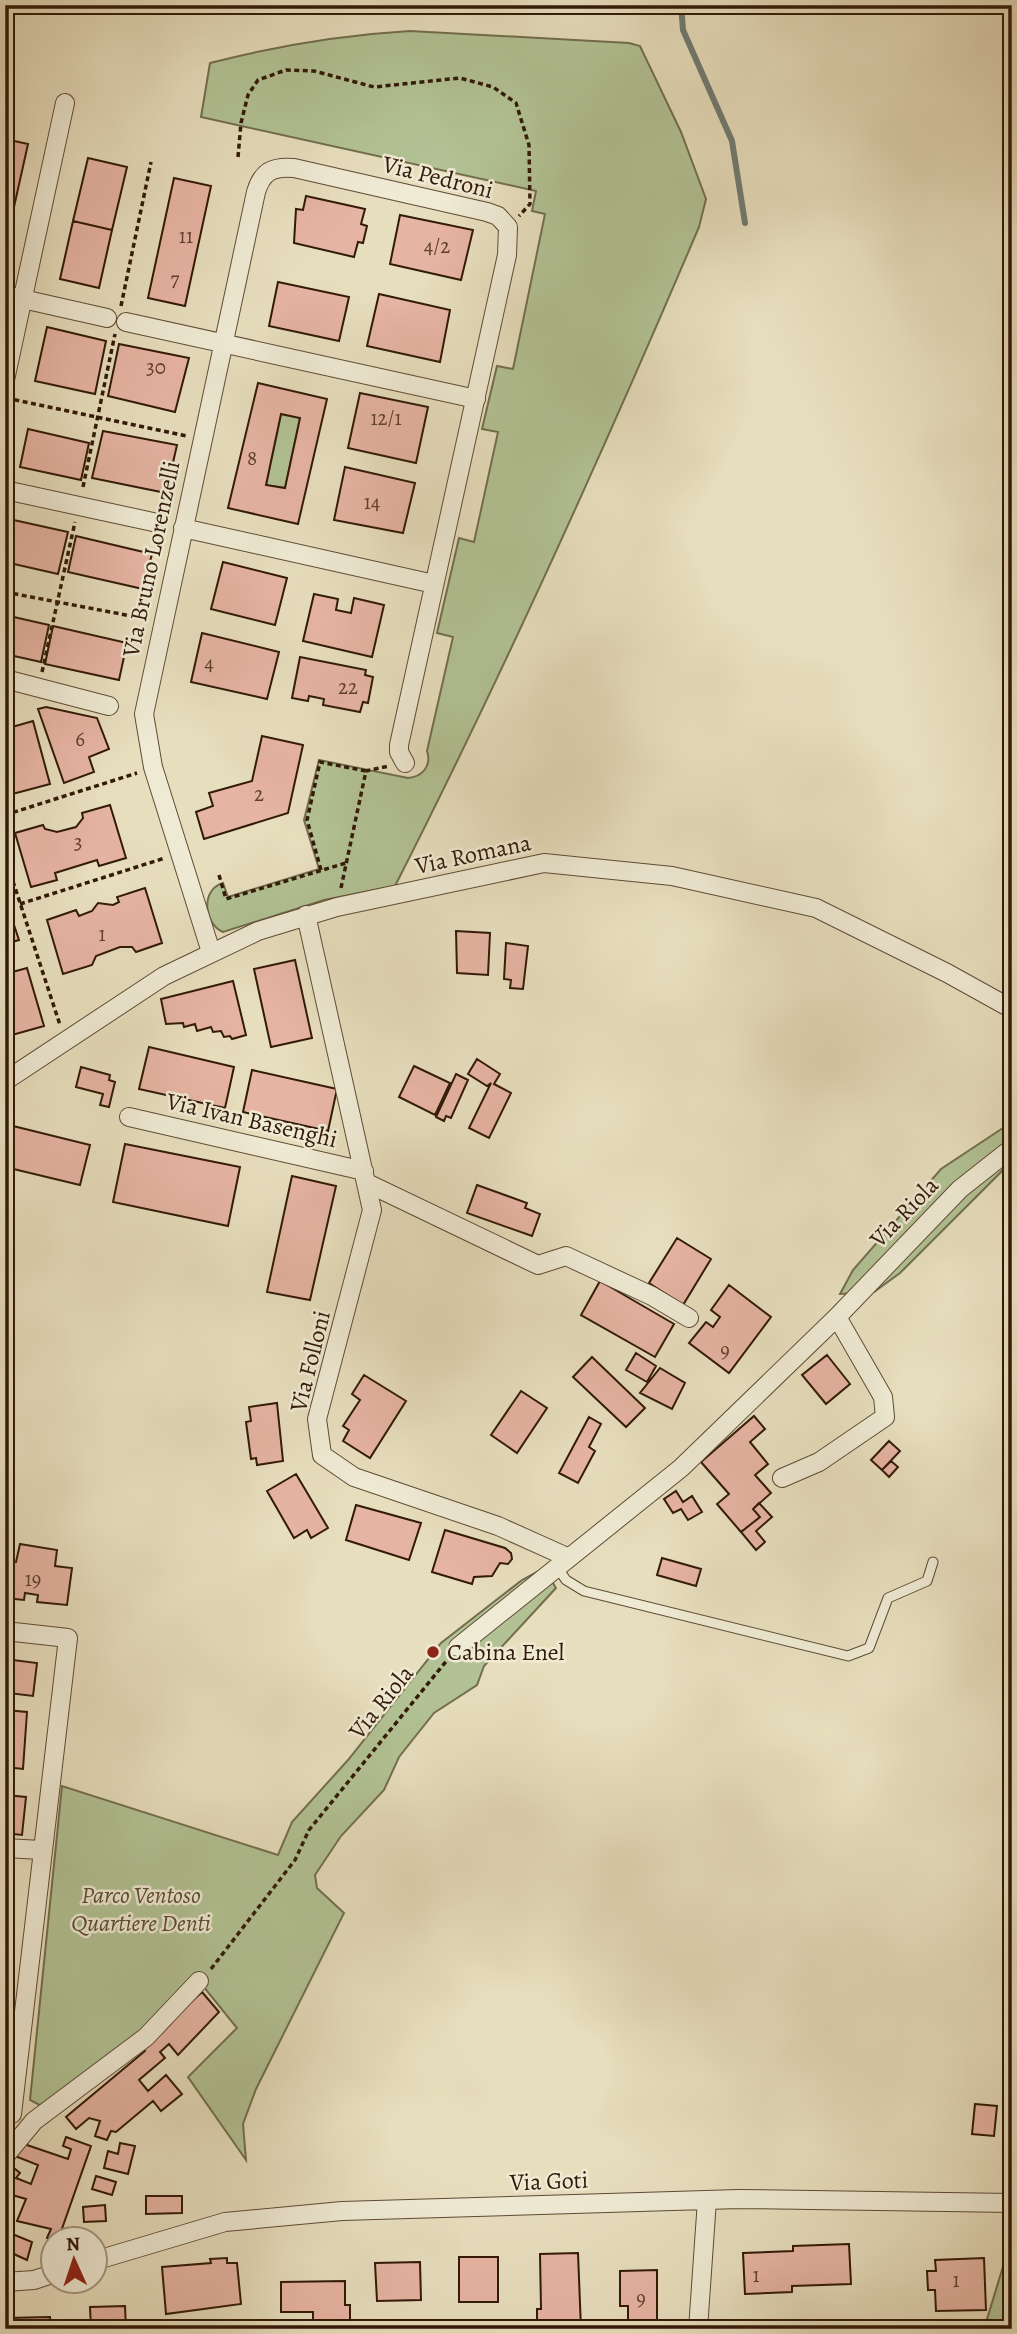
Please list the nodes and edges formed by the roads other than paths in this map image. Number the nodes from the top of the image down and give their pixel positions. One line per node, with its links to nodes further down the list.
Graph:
1 (65, 103): 3 (street)
2 (264, 173): 4 (street, Via Bruno Lorenzelli); 6 (street, Via Pedroni)
3 (14, 297): 4 (street); 5 (street)
4 (223, 344): 6 (street); 9 (street, Via Bruno Lorenzelli)
5 (5, 380)
6 (476, 399): 10 (street, Via Pedroni)
7 (5, 490): 8 (street)
8 (153, 522)
9 (183, 528): 10 (street); 15 (street, Via Bruno Lorenzelli)
10 (434, 584): 13 (street, Via Pedroni)
11 (5, 679): 12 (street)
12 (109, 706)
13 (405, 763)
14 (306, 915): 15 (street, Via Romana); 16 (street, Via Romana); 20 (street, Via Folloni)
15 (211, 952): 17 (street, Via Romana)
16 (1012, 1009)
17 (5, 1081)
18 (129, 1117): 20 (street, Via Ivan Basenghi)
19 (1012, 1148): 21 (street, Via Riola)
20 (366, 1177): 22 (street); 24 (street, Via Folloni)
21 (837, 1317): 23 (street); 24 (street, Via Riola)
22 (689, 1318)
23 (782, 1478)
24 (561, 1561): 25 (lane); 27 (street, Via Riola)
25 (933, 1563)
26 (5, 1631): 29 (street)
27 (458, 1647)
28 (5, 1847): 29 (street)
29 (41, 1850): 31 (street)
30 (199, 1981): 32 (street)
31 (9, 2113): 32 (street)
32 (34, 2121): 33 (street)
33 (5, 2156)
34 (707, 2200): 35 (street, Via Goti); 36 (street, Via Goti); 39 (street)
35 (1012, 2203)
36 (108, 2257)
37 (38, 2279): 38 (street)
38 (5, 2282)
39 (698, 2329)

